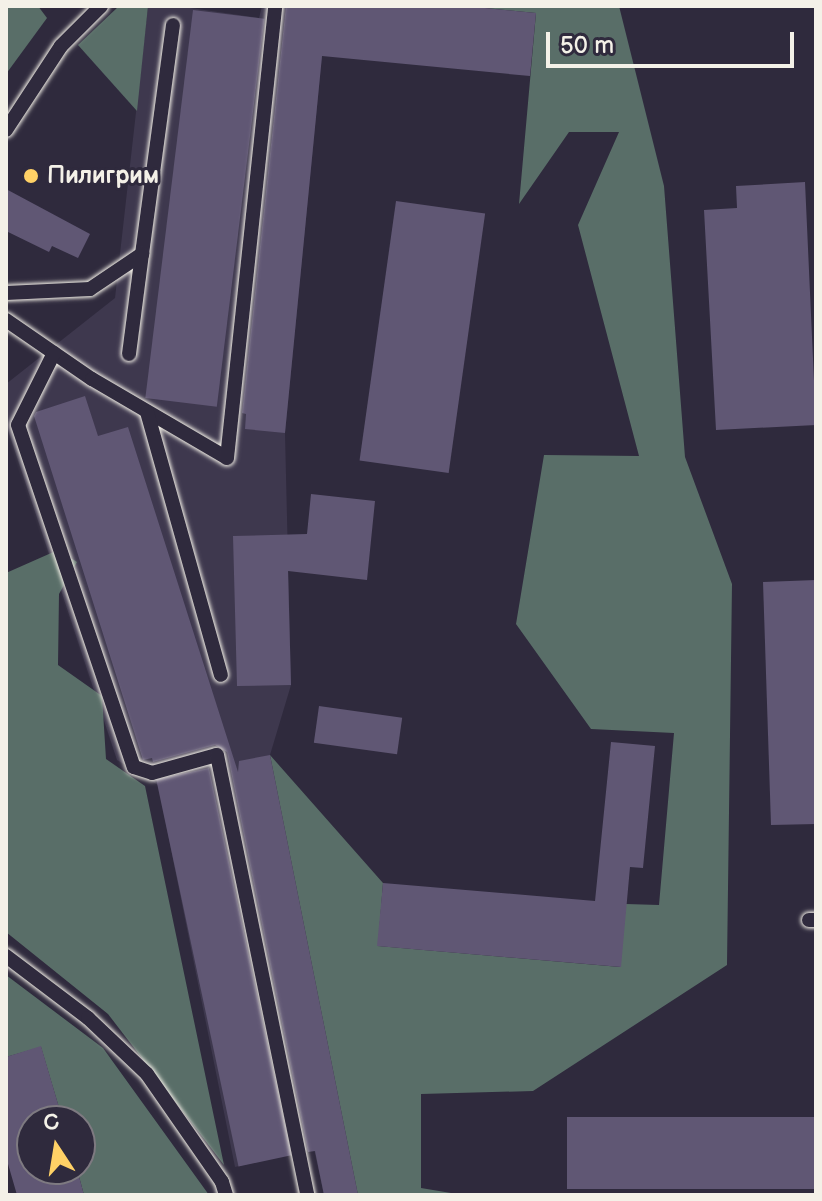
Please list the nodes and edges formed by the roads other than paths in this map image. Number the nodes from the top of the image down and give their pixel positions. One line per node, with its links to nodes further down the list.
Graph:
1 (101, 6): 4 (lane)
2 (275, 6): 10 (lane)
3 (173, 25): 5 (lane)
4 (6, 130)
5 (142, 254): 6 (lane); 9 (lane)
6 (6, 293)
7 (6, 320): 8 (lane)
8 (54, 353): 10 (lane); 14 (lane)
9 (129, 354)
10 (147, 412): 11 (lane)
11 (221, 675)
12 (6, 956): 13 (lane)
13 (226, 1195)
14 (307, 1195)

